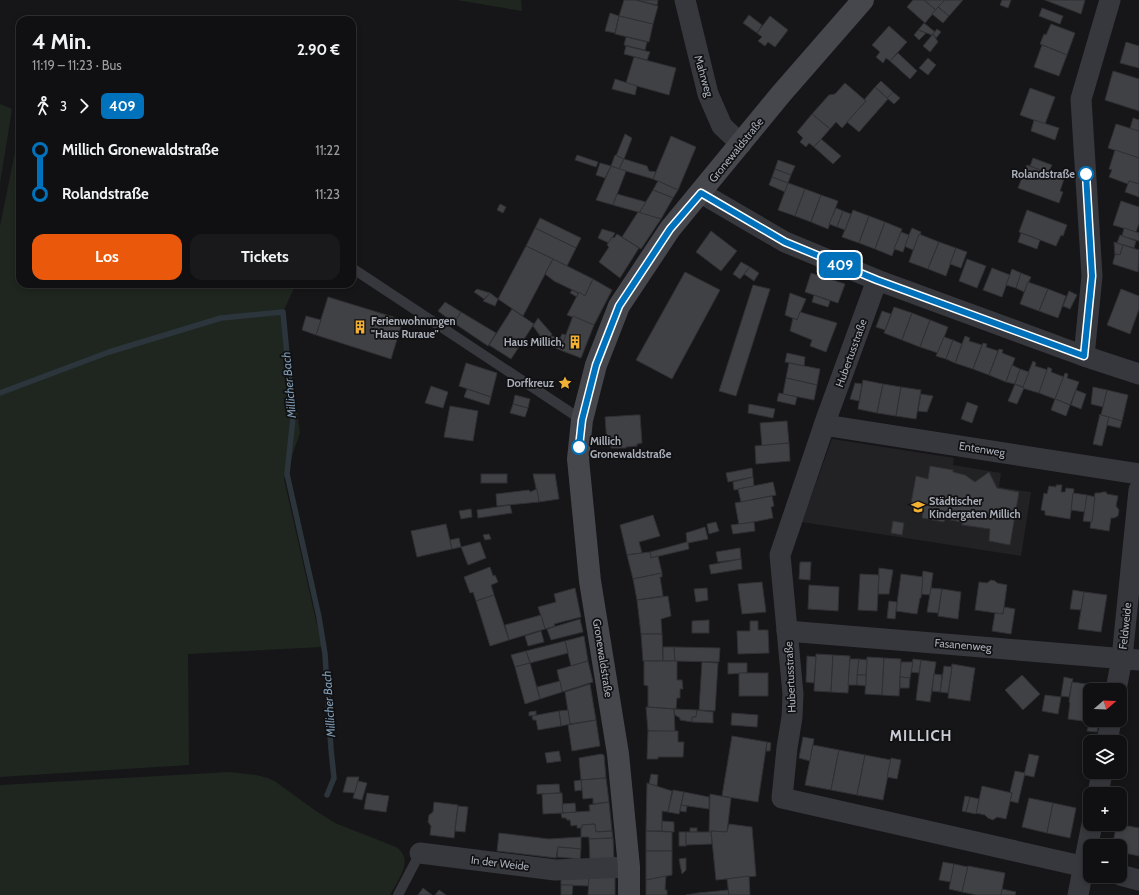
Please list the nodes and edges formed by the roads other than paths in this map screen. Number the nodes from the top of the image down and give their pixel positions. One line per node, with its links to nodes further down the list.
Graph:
1 (685, 0): 4 (street, Mahrweg)
2 (863, 0): 4 (main road, Gronewaldstraße)
3 (1110, 0): 8 (street)
4 (741, 144): 5 (main road, Gronewaldstraße)
5 (701, 193): 7 (street); 10 (main road, Gronewaldstraße)
6 (356, 271): 10 (lane)
7 (877, 280): 8 (street); 11 (street, Hubertusstraße)
8 (1084, 356): 9 (street)
9 (1139, 374)
10 (582, 420): 18 (main road, Gronewaldstraße)
11 (824, 425): 12 (street, Entenweg); 14 (street, Hubertusstraße)
12 (1139, 474)
13 (1139, 490): 15 (street, Feldweide)
14 (787, 631): 15 (street, Fasanenweg); 19 (street, Hubertusstraße)
15 (1130, 659): 16 (street, Feldweide)
16 (1119, 683)
17 (420, 853): 18 (street, In der Weide); 23 (lane, In der Weide)
18 (629, 867): 24 (main road, Gronewaldstraße)
19 (1083, 867)
20 (1127, 877): 22 (street)
21 (1083, 880): 25 (street)
22 (1139, 880)
23 (398, 895)
24 (629, 895)
25 (1078, 895)

